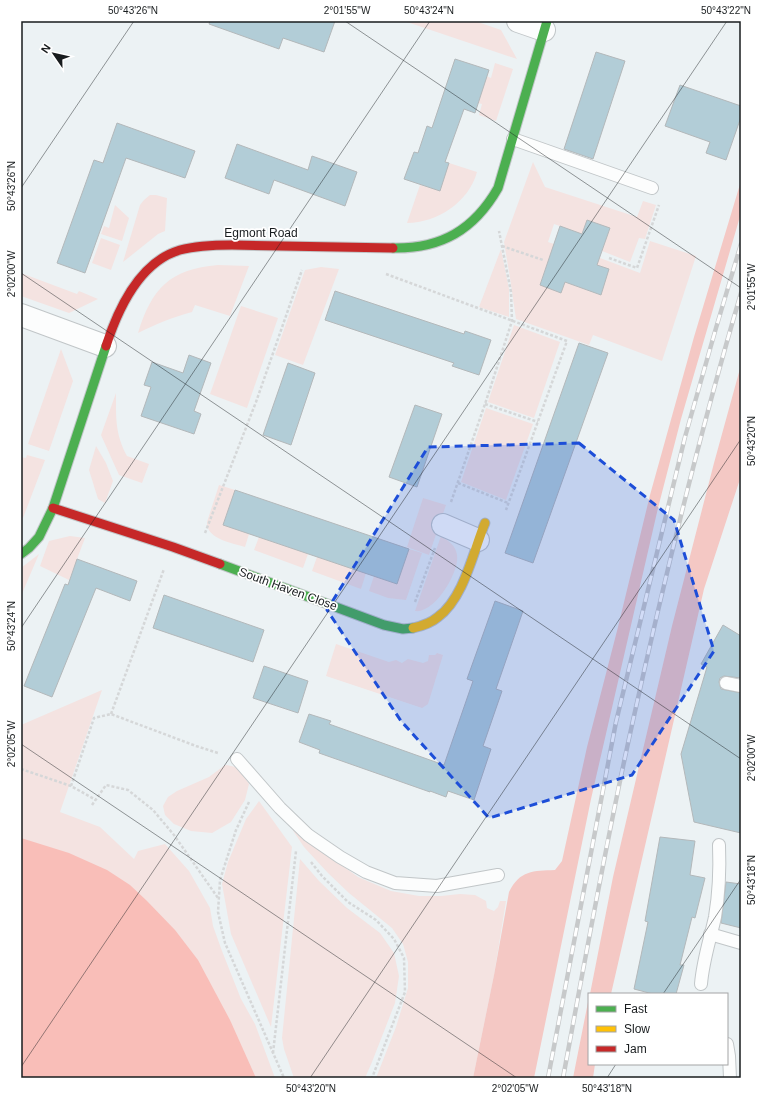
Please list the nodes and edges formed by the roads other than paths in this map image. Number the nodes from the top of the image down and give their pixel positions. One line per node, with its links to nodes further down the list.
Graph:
1 (518, 21): 2 (street)
2 (545, 25): 3 (street, Egmont Road)
3 (513, 139): 4 (lane); 6 (street, Egmont Road)
4 (652, 188)
5 (21, 315): 6 (street)
6 (105, 346): 7 (street, Egmont Road)
7 (53, 508): 9 (street, South Haven Close); 10 (street, Egmont Road)
8 (443, 525): 9 (street)
9 (481, 531)
10 (21, 554)
11 (726, 683): 12 (lane)
12 (741, 686)
13 (237, 759): 15 (lane)
14 (719, 846): 16 (lane)
15 (498, 875)
16 (710, 934): 17 (lane); 18 (lane)
17 (741, 943)
18 (701, 984)
19 (728, 1050): 20 (lane)
20 (730, 1078)

